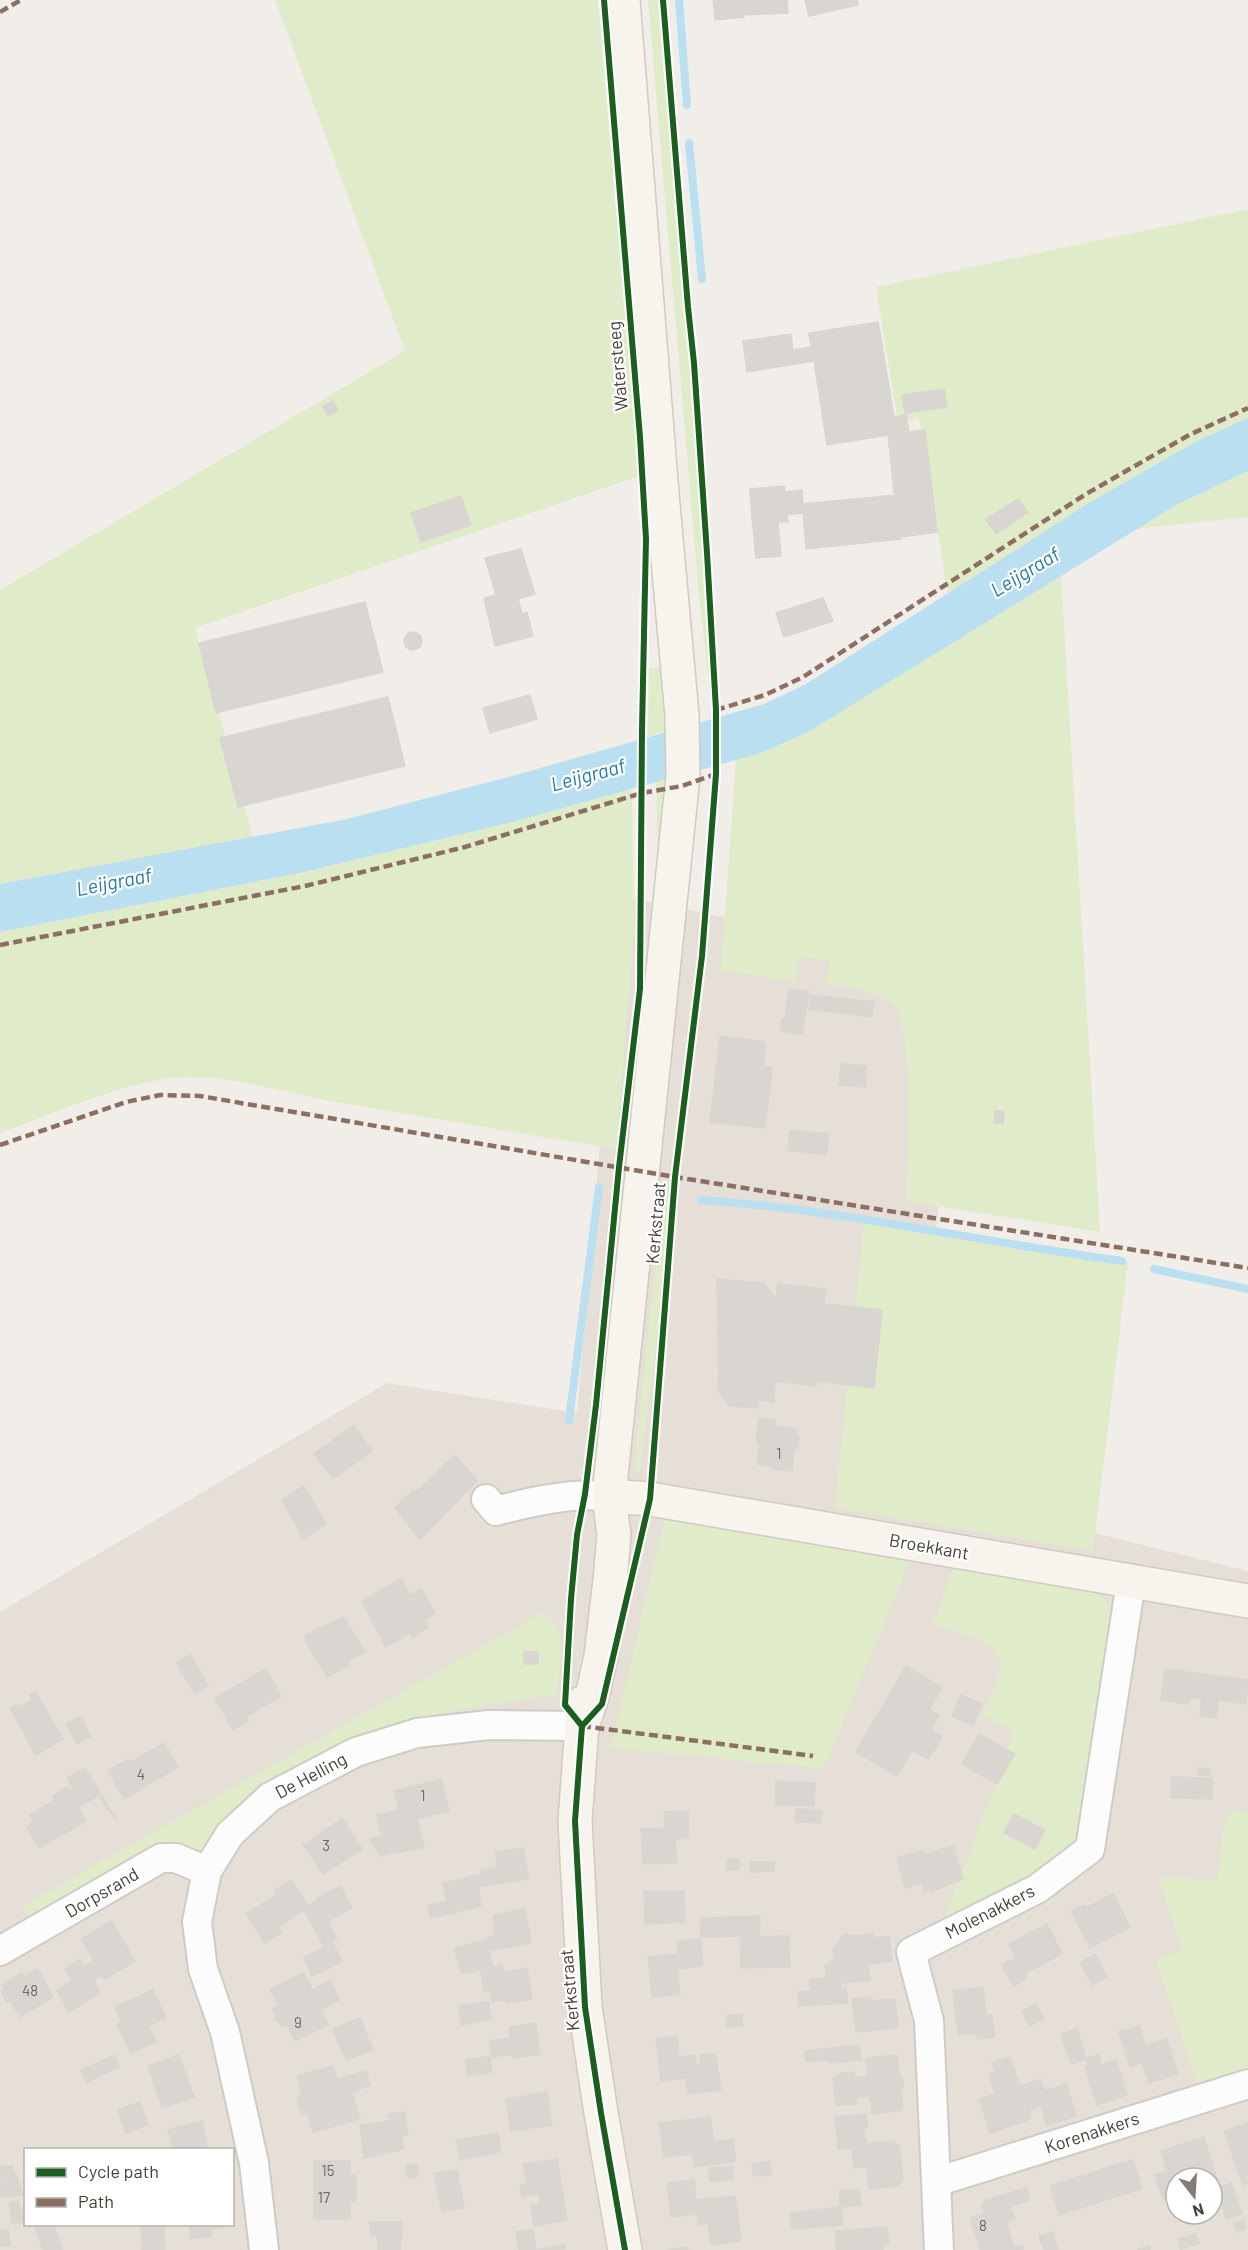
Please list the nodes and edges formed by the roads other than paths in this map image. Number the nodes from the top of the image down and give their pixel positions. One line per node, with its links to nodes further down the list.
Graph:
1 (623, 0): 2 (street, Watersteeg)
2 (682, 715): 3 (street, Kerkstraat)
3 (609, 1496): 4 (street); 5 (street, Broekkant); 7 (street, Kerkstraat)
4 (486, 1499)
5 (1131, 1582): 6 (street, Broekkant); 11 (street, Molenakkers)
6 (1248, 1601)
7 (582, 1726): 8 (street, De Helling); 13 (street, Kerkstraat)
8 (207, 1871): 9 (street, Dorpsrand); 12 (street, De Helling)
9 (0, 1951)
10 (1248, 2084): 11 (street, Korenakkers)
11 (936, 2182): 14 (street, Molenakkers)
12 (264, 2250)
13 (625, 2250)
14 (939, 2250)

